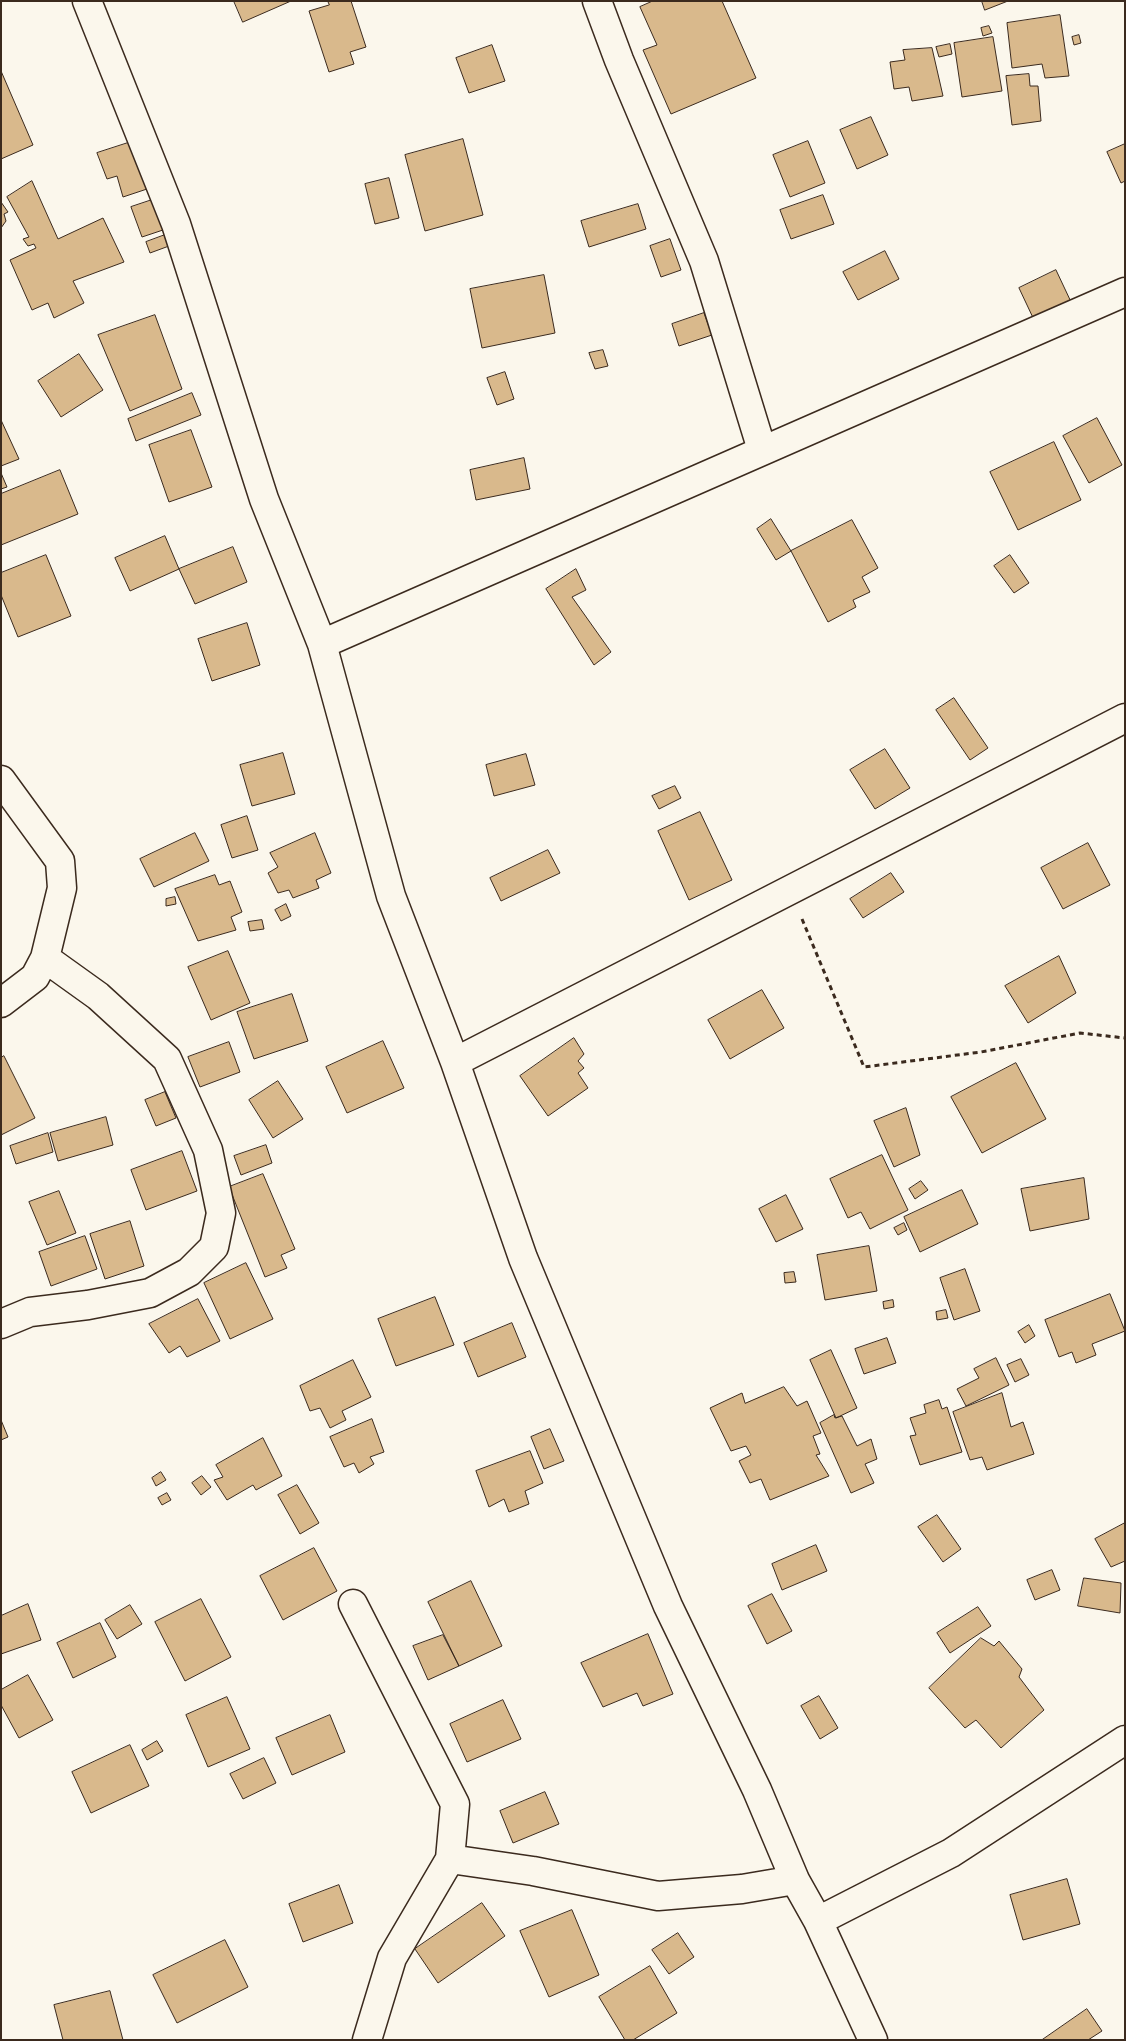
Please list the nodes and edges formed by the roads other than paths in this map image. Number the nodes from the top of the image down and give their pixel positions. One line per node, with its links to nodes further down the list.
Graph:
1 (88, 1): 5 (street)
2 (597, 1): 4 (street)
3 (1125, 292): 4 (street)
4 (762, 450): 5 (street)
5 (322, 644): 10 (street)
6 (1125, 718): 10 (street)
7 (1, 780): 8 (street)
8 (45, 958): 9 (street); 11 (street)
9 (1, 1003)
10 (455, 1062): 15 (street)
11 (1, 1324)
12 (353, 1604): 14 (street)
13 (1125, 1740): 16 (street)
14 (450, 1859): 15 (street); 17 (street)
15 (795, 1880): 16 (street)
16 (818, 1921): 18 (street)
17 (367, 2040)
18 (873, 2040)

